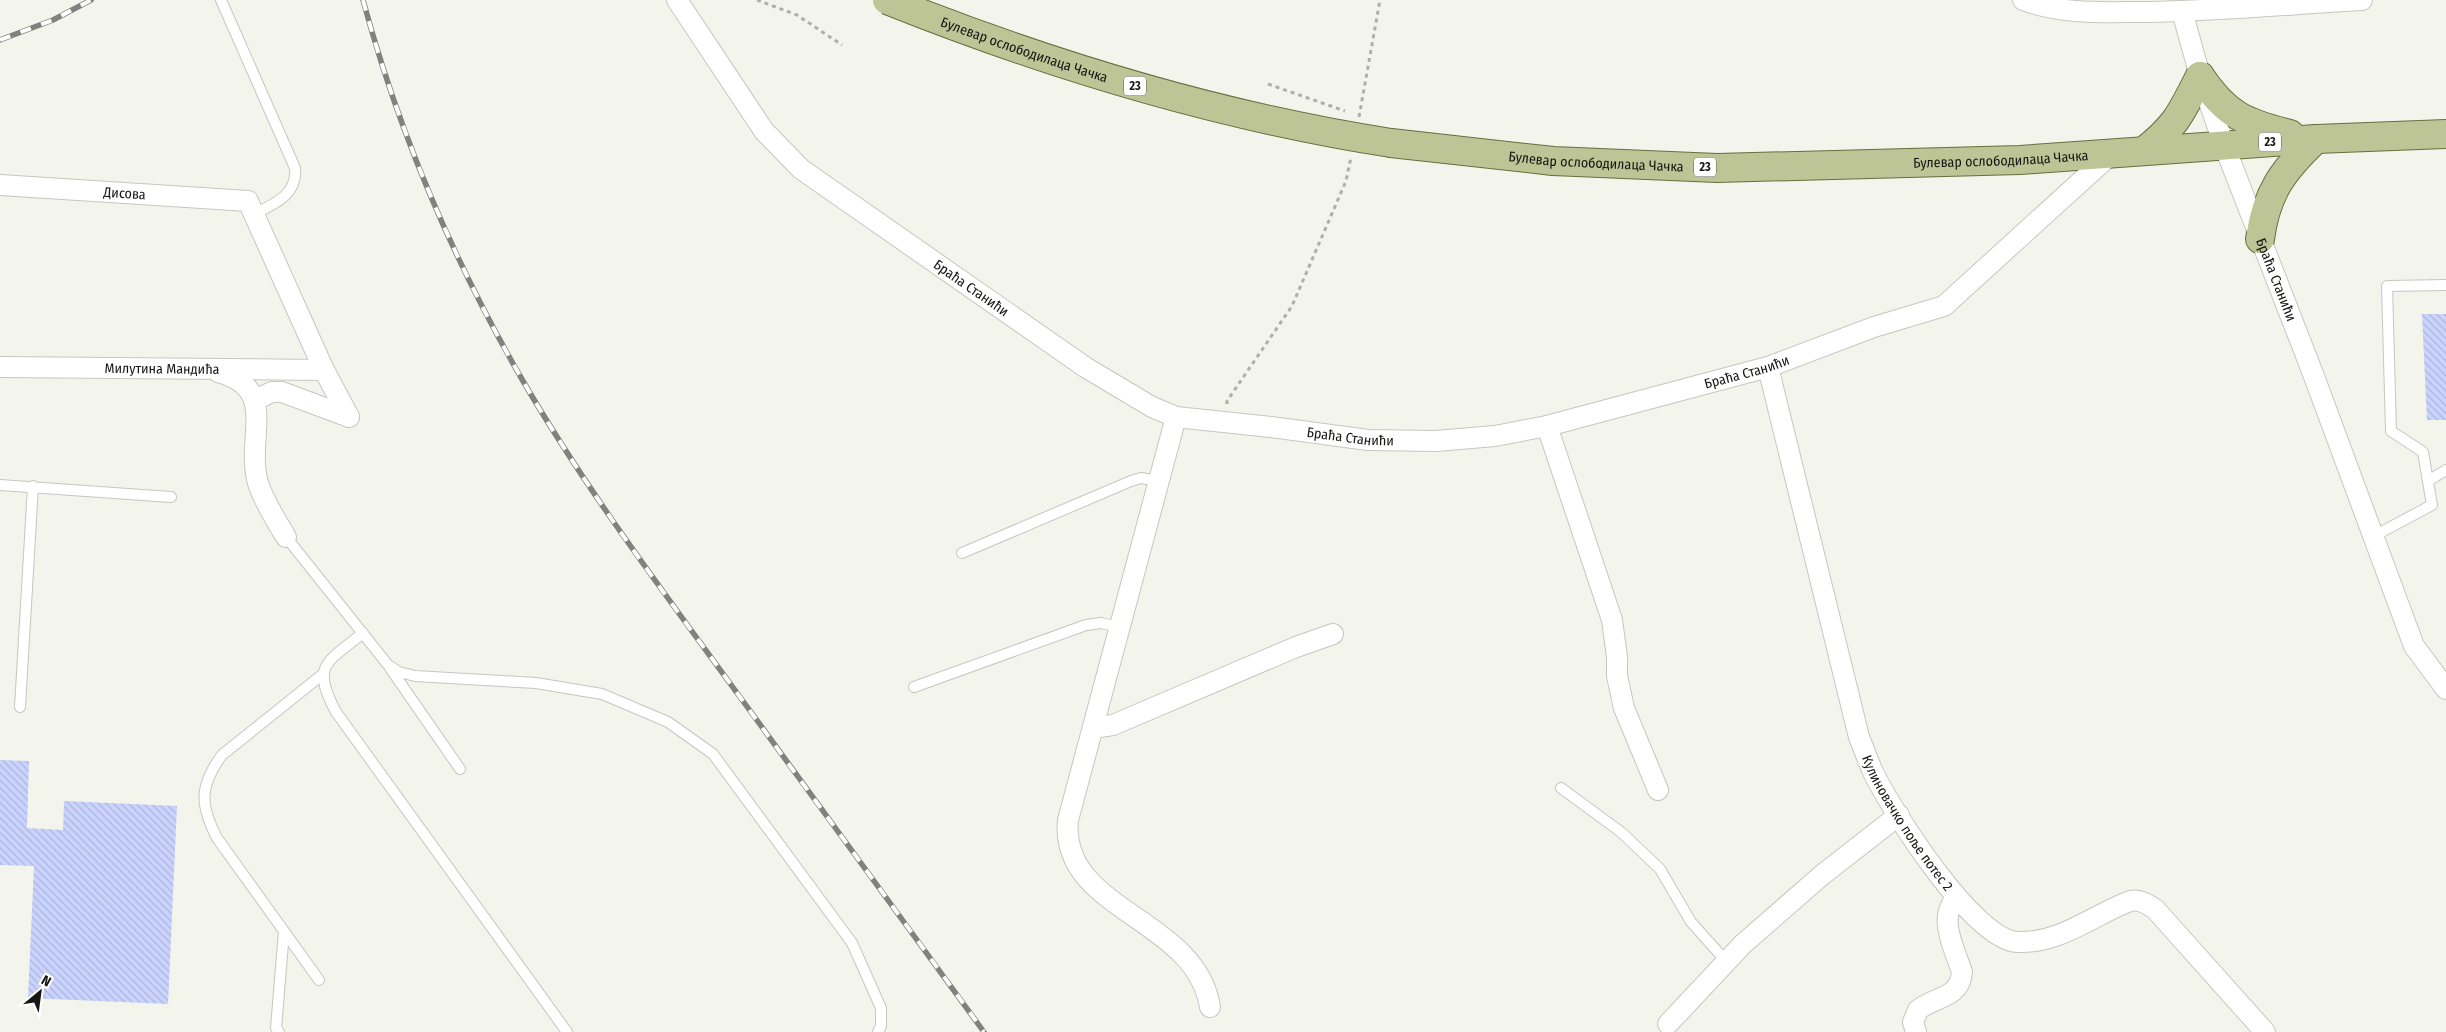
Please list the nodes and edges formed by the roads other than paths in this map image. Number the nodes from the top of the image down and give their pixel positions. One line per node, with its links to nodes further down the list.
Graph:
1 (221, 0): 14 (lane)
2 (677, 0): 22 (street, Браћа Станићи)
3 (887, 0): 12 (main road, Булевар ослободилаца Чачка / 23, bridge)
4 (2023, 0): 6 (street)
5 (2362, 0): 6 (street)
6 (2182, 11): 7 (street, Браћа Станићи)
7 (2200, 76): 9 (main road); 10 (street, Браћа Станићи); 11 (main road)
8 (2446, 134): 9 (main road, Булевар ослободилаца Чачка / 23)
9 (2316, 139): 10 (main road, Булевар ослободилаца Чачка / 23); 15 (main road)
10 (2224, 145): 11 (main road, Булевар ослободилаца Чачка / 23); 15 (street, Браћа Станићи)
11 (2144, 151): 12 (main road, Булевар ослободилаца Чачка / 23)
12 (2110, 155): 18 (street, Браћа Станићи)
13 (0, 185): 14 (street, Дисова)
14 (251, 208): 20 (street)
15 (2260, 239): 31 (street, Браћа Станићи)
16 (2446, 285): 26 (lane)
17 (0, 367): 19 (street, Милутина Мандића)
18 (1768, 367): 23 (street, Браћа Станићи); 45 (street, Кулиновачко поље потес 2)
19 (204, 369): 20 (street, Милутина Мандића); 21 (street)
20 (324, 370): 21 (street)
21 (255, 400): 30 (street)
22 (1176, 417): 23 (street, Браћа Станићи); 25 (street)
23 (1547, 426): 44 (street)
24 (2446, 470): 26 (lane)
25 (1159, 481): 32 (lane); 33 (street)
26 (2428, 481): 31 (lane)
27 (0, 485): 28 (lane)
28 (32, 486): 29 (lane); 40 (lane)
29 (171, 497)
30 (286, 537): 34 (lane)
31 (2372, 537): 39 (street, Браћа Станићи)
32 (962, 553)
33 (1120, 627): 38 (lane); 41 (street)
34 (363, 633): 36 (lane); 37 (lane)
35 (1334, 634): 41 (street)
36 (388, 665): 42 (lane); 54 (lane)
37 (323, 674): 47 (lane); 53 (lane)
38 (914, 686)
39 (2446, 688)
40 (20, 707)
41 (1093, 728): 50 (street)
42 (460, 769)
43 (1561, 788): 48 (lane)
44 (1658, 790)
45 (1899, 815): 46 (street, Кулиновачко поље потес 2); 48 (street)
46 (1956, 899): 55 (street); 56 (street, Кулиновачко поље потес 2)
47 (284, 931): 49 (lane); 52 (lane)
48 (1726, 961): 51 (street)
49 (319, 980)
50 (1210, 1007)
51 (1668, 1024)
52 (279, 1032)
53 (567, 1032)
54 (878, 1032)
55 (1916, 1032)
56 (2265, 1032)

